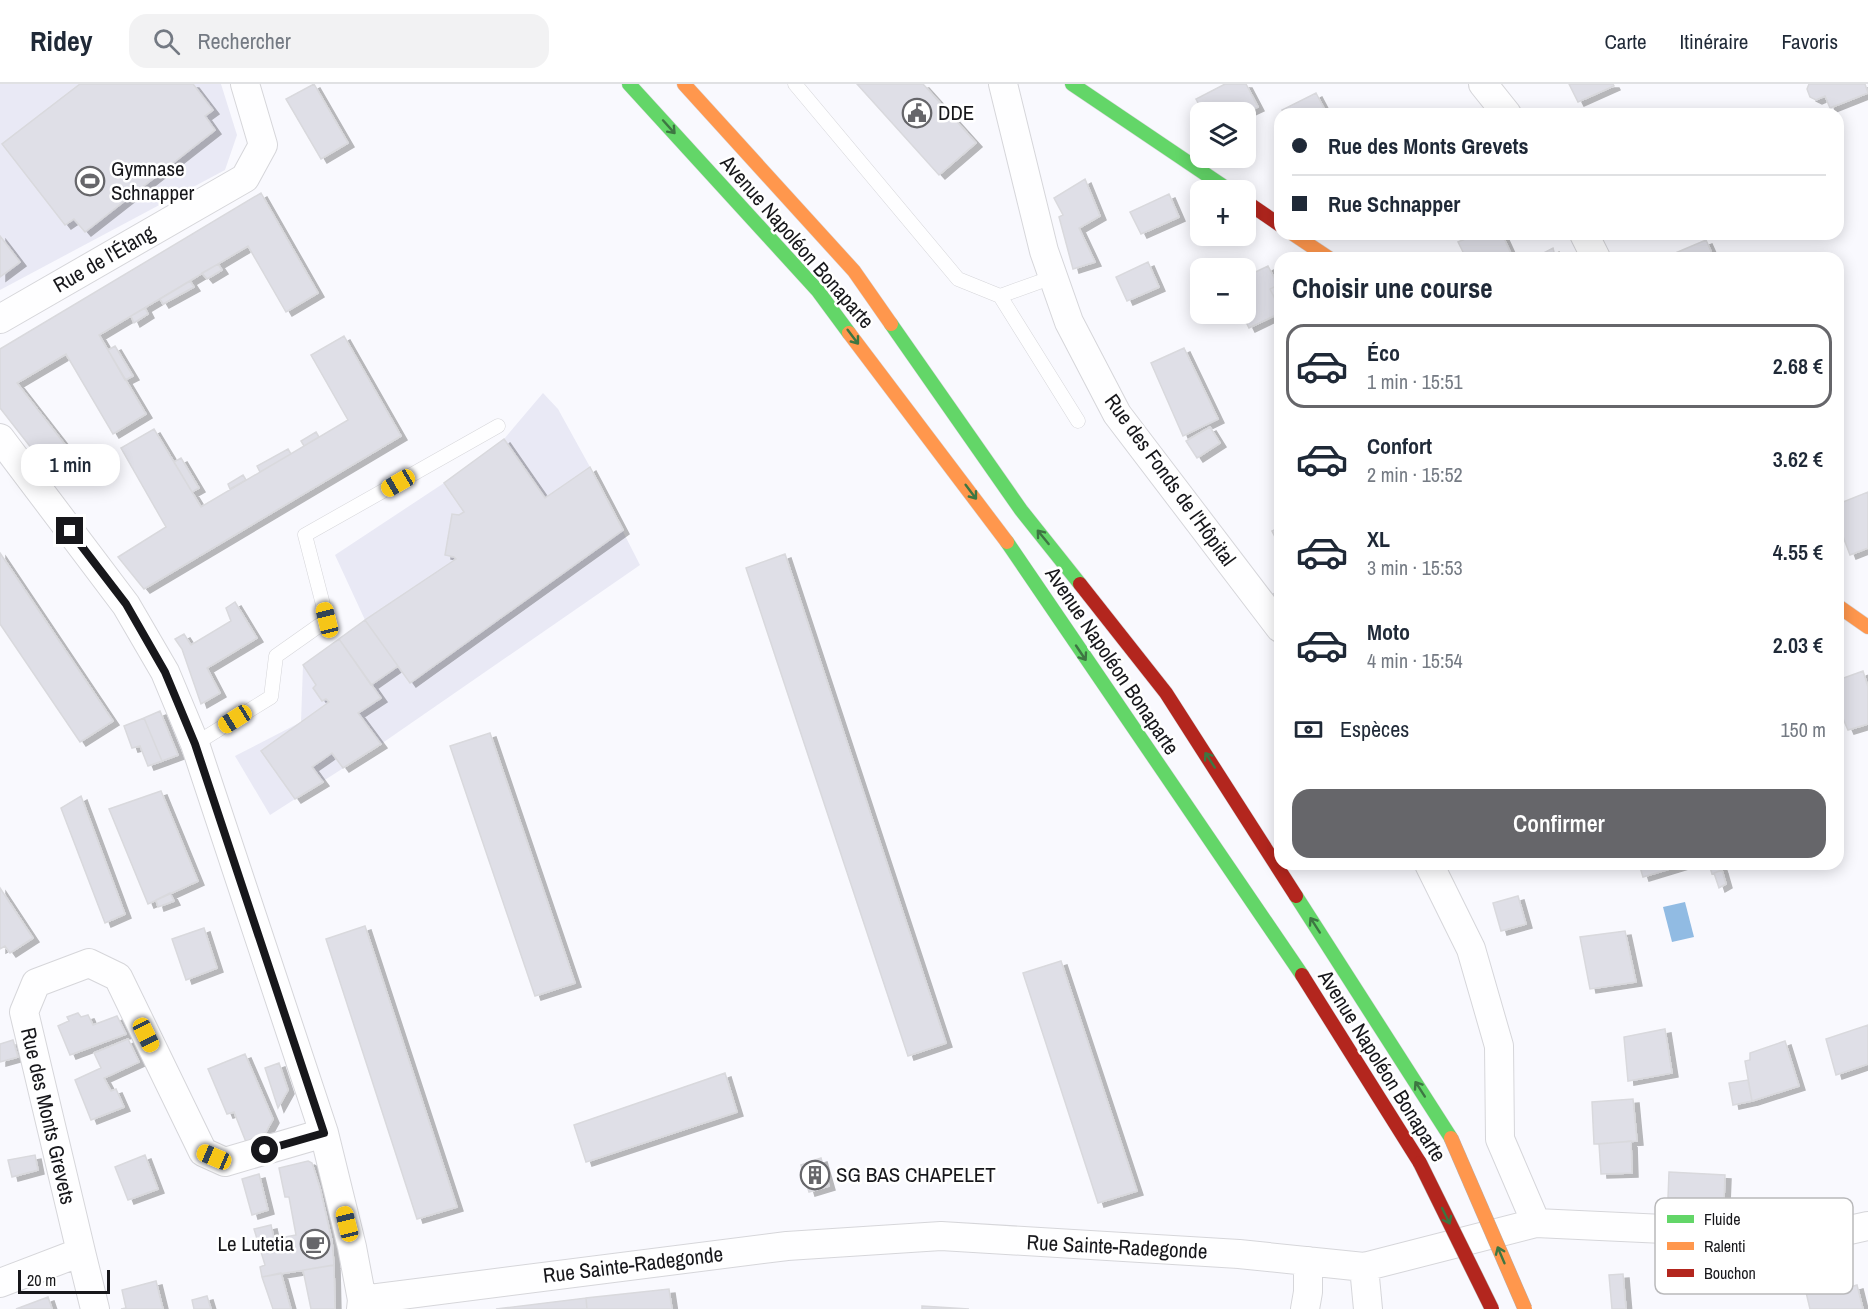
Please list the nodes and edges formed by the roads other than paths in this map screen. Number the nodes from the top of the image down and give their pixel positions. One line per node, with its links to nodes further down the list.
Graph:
1 (245, 84): 16 (street, Rue de l'Étang)
2 (629, 84): 40 (main road, Avenue Napoléon Bonaparte, one-way to 40, bridge)
3 (684, 84): 24 (main road, Avenue Napoléon Bonaparte, one-way to 3, bridge)
4 (795, 84): 15 (lane)
5 (1003, 84): 14 (street, Rue des Fonds de l'Hôpital)
6 (1072, 84): 9 (main road)
7 (1483, 84): 8 (street)
8 (1501, 108)
9 (1214, 180)
10 (1256, 209): 11 (main road)
11 (1274, 221)
12 (1302, 240): 13 (main road)
13 (1320, 252)
14 (1053, 277): 15 (lane); 21 (street, Rue des Fonds de l'Hôpital)
15 (1000, 296): 17 (lane)
16 (0, 320)
17 (1078, 421)
18 (498, 426): 23 (lane)
19 (0, 438): 23 (street)
20 (1844, 610): 22 (main road)
21 (1274, 620)
22 (1868, 627)
23 (195, 744): 27 (street)
24 (1274, 862)
25 (1279, 870): 41 (main road, Avenue Napoléon Bonaparte, one-way to 25, bridge)
26 (1433, 870): 28 (street)
27 (324, 1133): 32 (street, Rue des Monts Grevets); 36 (street)
28 (1536, 1223): 30 (street, Rue Sainte-Radegonde); 34 (street, Rue Sainte-Radegonde)
29 (1868, 1226): 31 (street, Rue Sainte-Radegonde)
30 (1655, 1229)
31 (1853, 1229)
32 (81, 1252): 35 (street); 37 (street, Rue des Monts Grevets)
33 (1308, 1261): 34 (street, Rue Sainte-Radegonde); 36 (street, Rue Sainte-Radegonde); 38 (street)
34 (1364, 1267): 39 (street)
35 (0, 1283)
36 (362, 1305)
37 (95, 1309)
38 (1305, 1309)
39 (1368, 1309)
40 (1492, 1309)
41 (1525, 1309)

